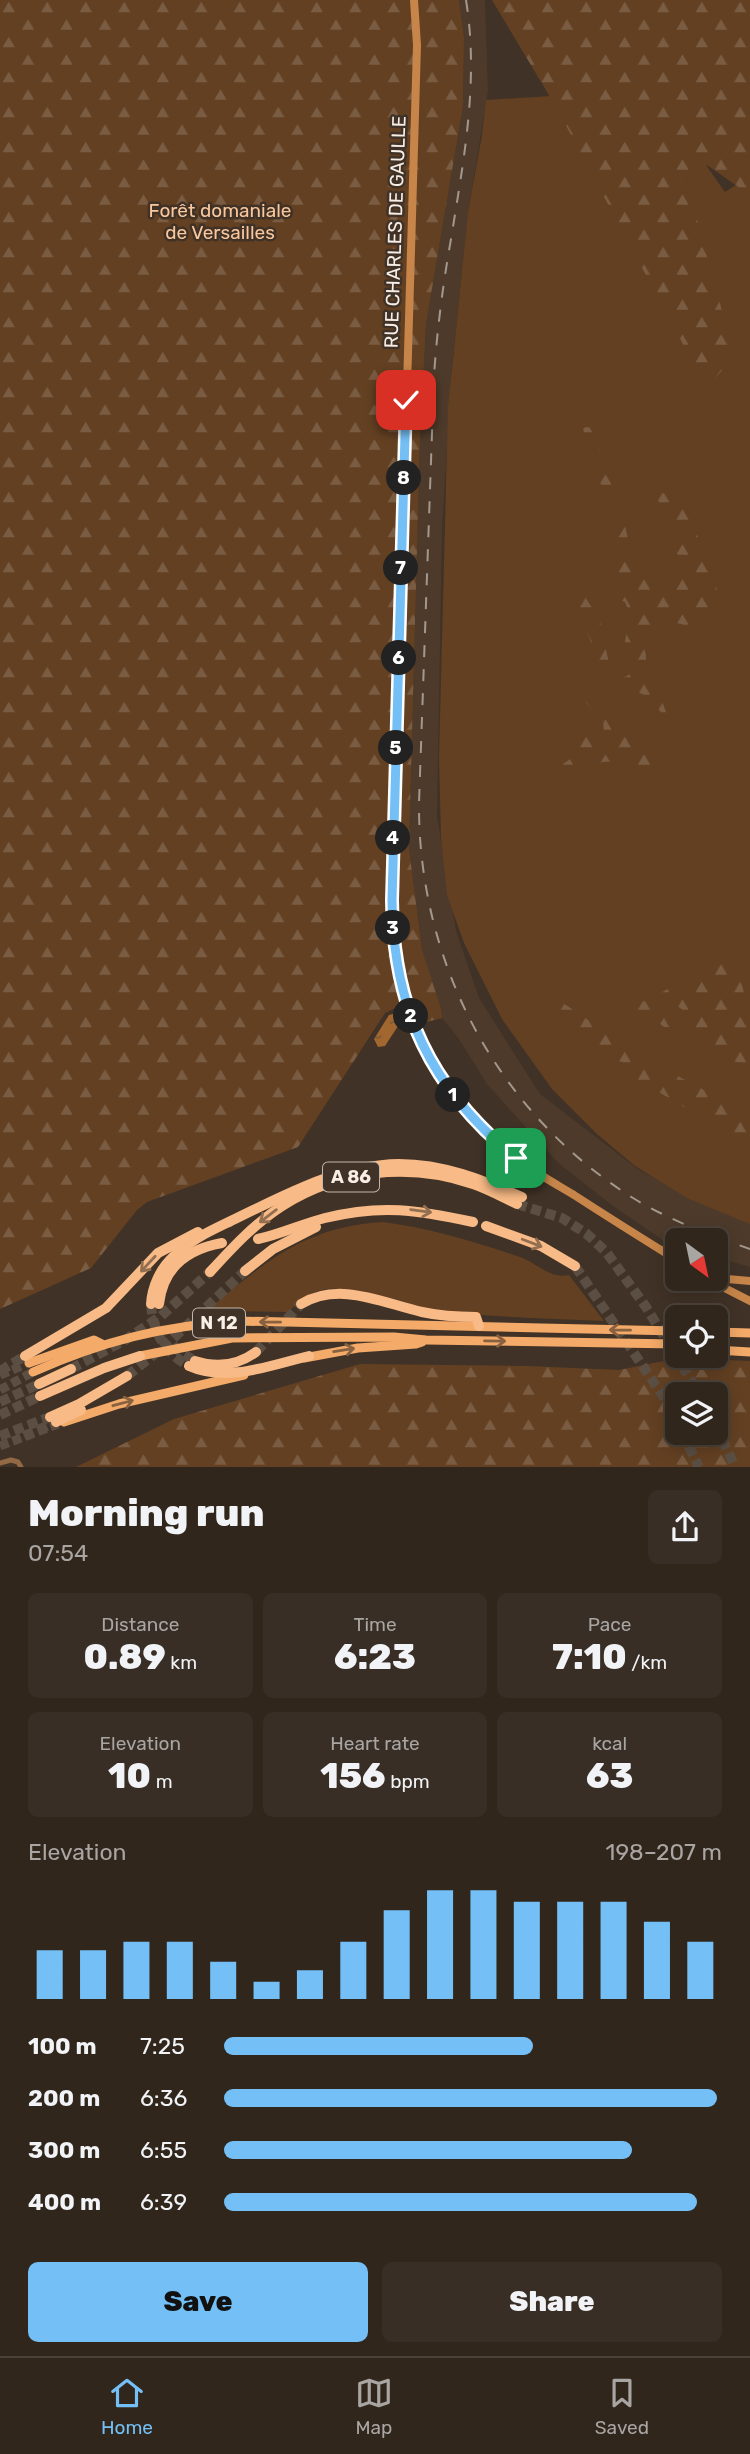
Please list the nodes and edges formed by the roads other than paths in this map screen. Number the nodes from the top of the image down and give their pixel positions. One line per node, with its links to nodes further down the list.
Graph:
1 (414, 0): 8 (main road, RUE CHARLES DE GAULLE)
2 (273, 1200): 7 (highway); 11 (highway, A 86, one-way to 11); 30 (highway, one-way to 30)
3 (367, 1211): 4 (highway, A 86, one-way to 4); 6 (highway); 10 (highway, A 86)
4 (474, 1222)
5 (486, 1226): 9 (highway, one-way to 9)
6 (258, 1239)
7 (222, 1243)
8 (665, 1253)
9 (575, 1266)
10 (246, 1271)
11 (211, 1272)
12 (728, 1279): 13 (main road)
13 (750, 1280)
14 (728, 1290): 15 (main road)
15 (750, 1301)
16 (301, 1304): 17 (highway)
17 (479, 1326): 18 (highway, N 12, one-way to 17); 30 (highway, N 12, one-way to 30)
18 (665, 1331)
19 (728, 1332): 20 (highway)
20 (750, 1333)
21 (426, 1340): 24 (highway, N 12, one-way to 24); 28 (highway, N 12); 29 (highway, one-way to 21)
22 (728, 1345): 23 (highway)
23 (750, 1345)
24 (665, 1347)
25 (728, 1351): 27 (highway)
26 (256, 1352): 29 (highway)
27 (750, 1352)
28 (140, 1356): 34 (highway, N 12)
29 (309, 1356): 35 (highway, one-way to 29)
30 (29, 1363)
31 (71, 1369): 33 (highway)
32 (130, 1377): 35 (highway)
33 (39, 1384)
34 (40, 1396)
35 (55, 1421)
36 (0, 1463): 37 (street)
37 (21, 1467)

